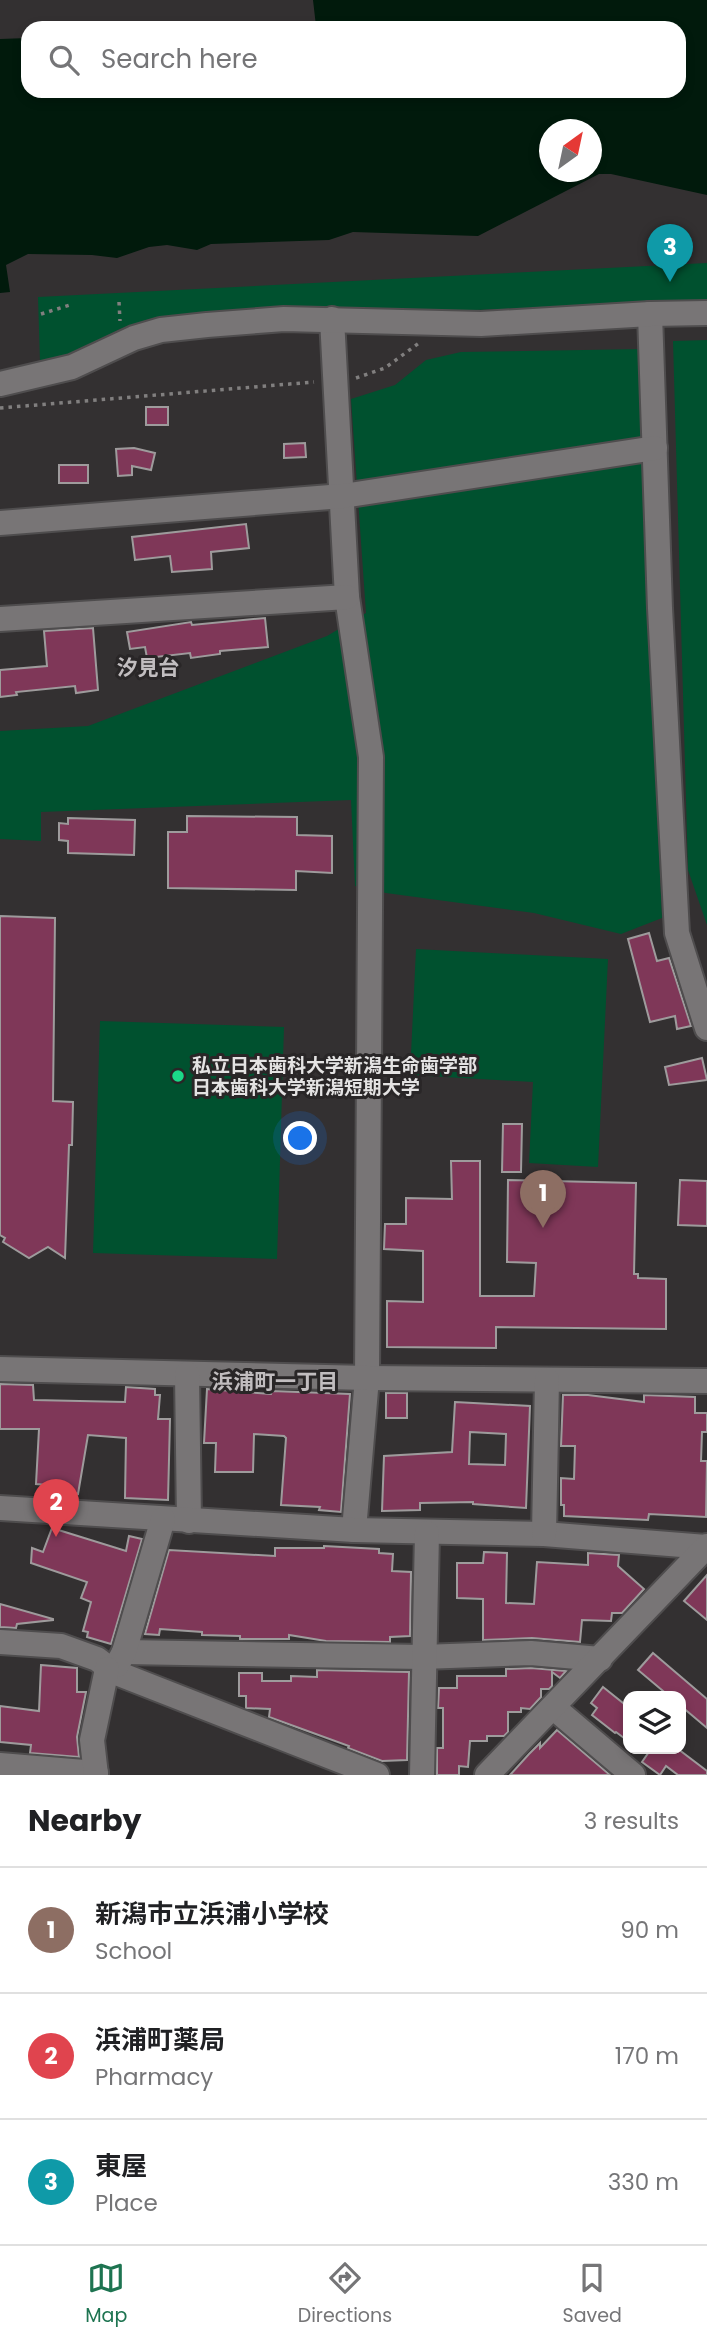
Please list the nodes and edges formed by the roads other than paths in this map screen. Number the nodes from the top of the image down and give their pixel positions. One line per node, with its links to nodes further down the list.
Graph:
1 (707, 313): 2 (street)
2 (650, 314): 3 (street); 5 (street)
3 (332, 319): 4 (street); 6 (street)
4 (0, 384)
5 (655, 448): 6 (street); 10 (street)
6 (343, 496): 7 (street); 8 (street)
7 (0, 523)
8 (348, 597): 9 (street); 13 (street)
9 (0, 619)
10 (707, 1028)
11 (0, 1369): 12 (street)
12 (187, 1374): 13 (street); 18 (street)
13 (367, 1378): 14 (street); 19 (street)
14 (547, 1380): 15 (street); 21 (street)
15 (707, 1381)
16 (0, 1508): 17 (street)
17 (163, 1519): 18 (street); 26 (street)
18 (189, 1521): 19 (street)
19 (354, 1530): 20 (street)
20 (427, 1533): 21 (street); 24 (street)
21 (544, 1534): 22 (street)
22 (707, 1547): 25 (street)
23 (0, 1642): 26 (street)
24 (423, 1657): 25 (street); 26 (street); 31 (street)
25 (600, 1659): 27 (street)
26 (115, 1664): 29 (street); 30 (street)
27 (554, 1708): 32 (street); 33 (street)
28 (0, 1765): 29 (street)
29 (96, 1774)
30 (377, 1775)
31 (422, 1775)
32 (487, 1775)
33 (633, 1775)

